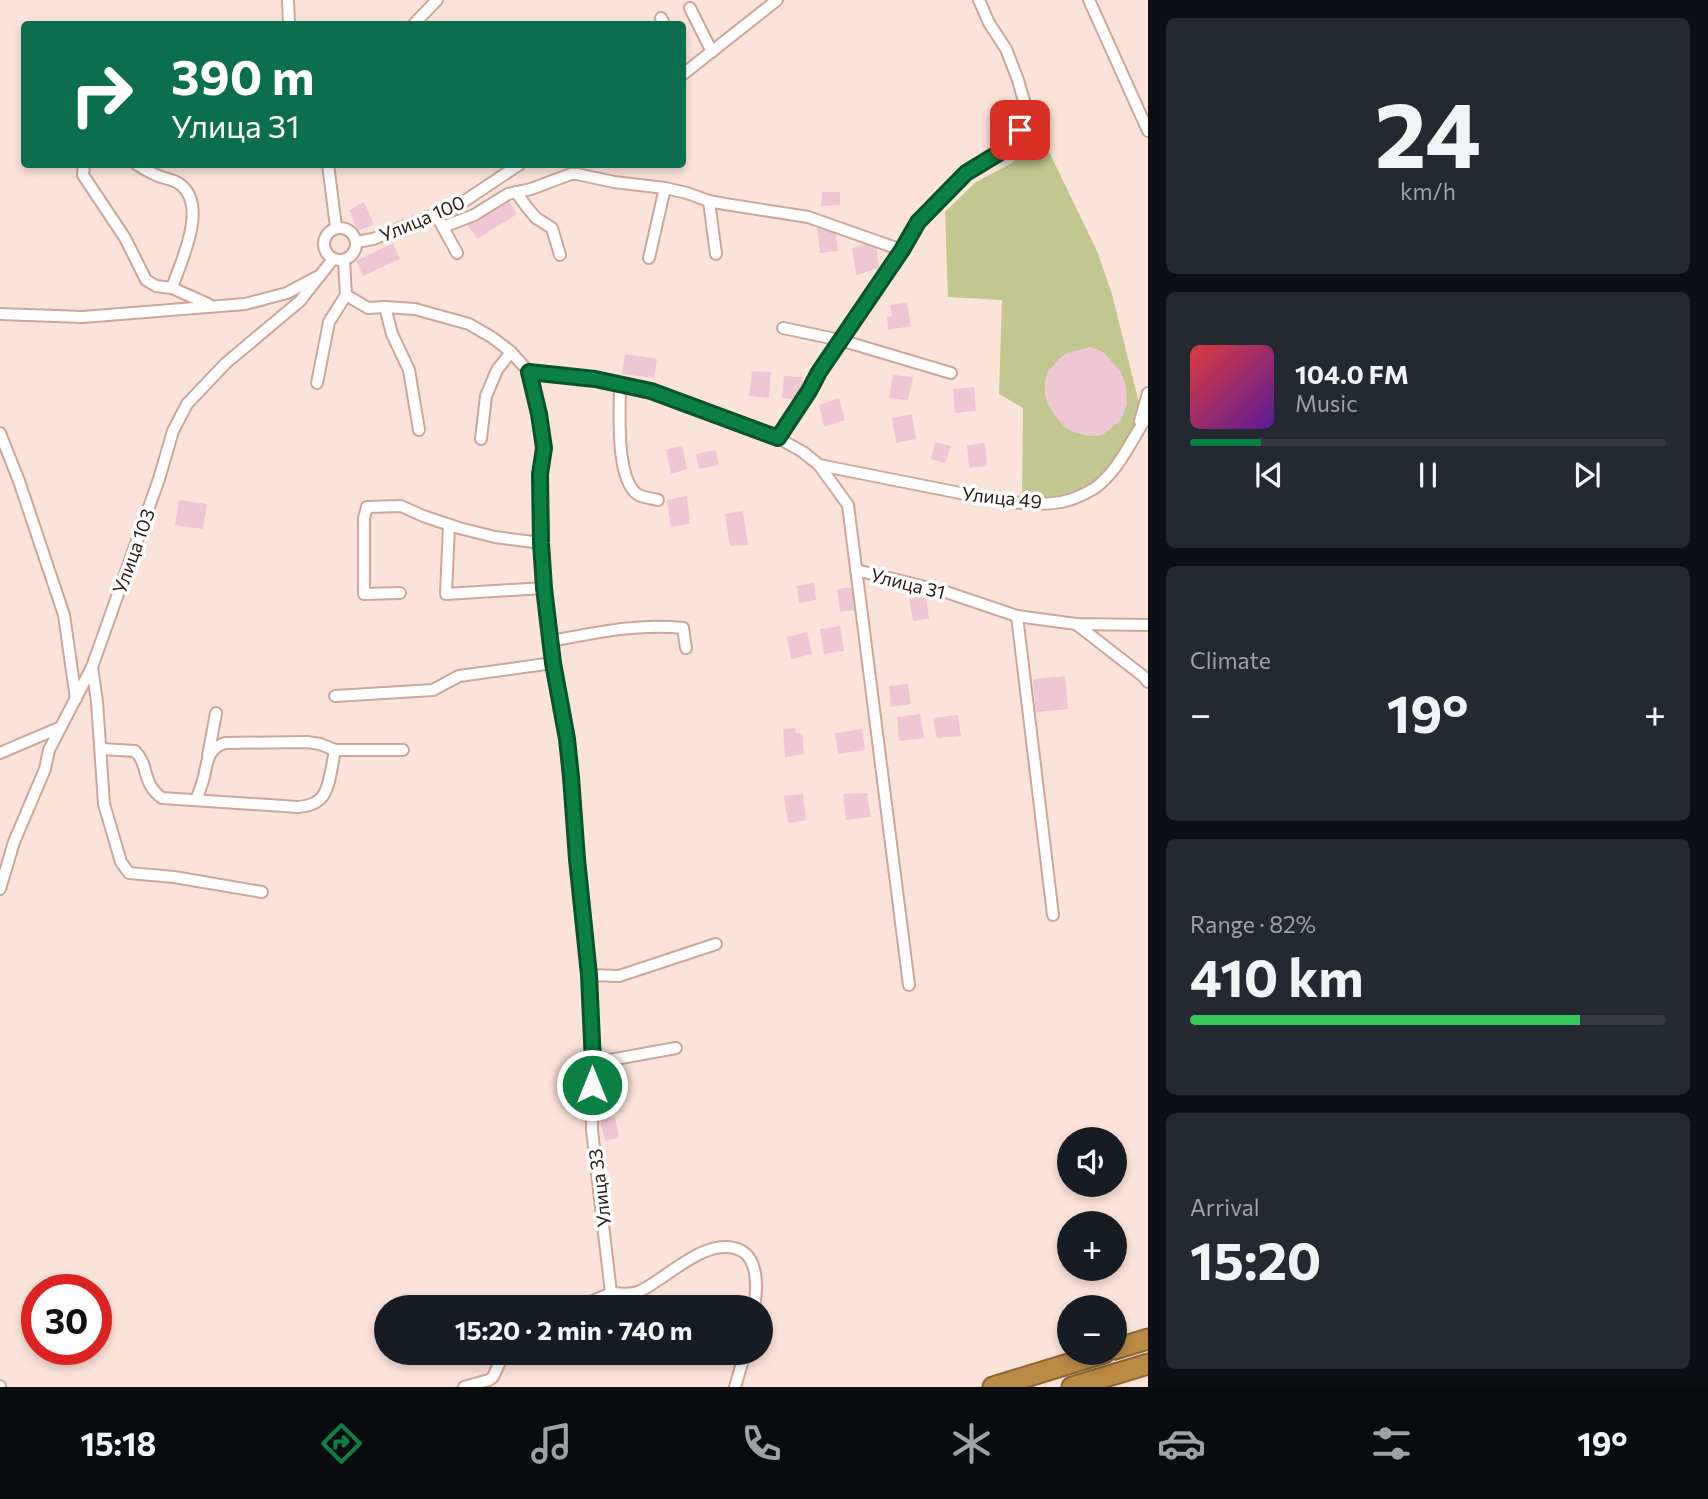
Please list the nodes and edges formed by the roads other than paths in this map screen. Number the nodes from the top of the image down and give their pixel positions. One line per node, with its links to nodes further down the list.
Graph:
1 (288, 0): 7 (street)
2 (437, 0): 8 (street)
3 (777, 0): 9 (street)
4 (979, 0): 23 (street)
5 (1089, 0): 11 (street)
6 (690, 8): 9 (street)
7 (289, 21)
8 (417, 21)
9 (712, 52): 10 (street)
10 (686, 69)
11 (1148, 131)
12 (84, 168): 30 (street)
13 (144, 168): 30 (street)
14 (328, 168): 21 (street)
15 (514, 168): 19 (street, Улица 100)
16 (665, 188): 17 (street); 18 (street); 27 (street)
17 (516, 192): 20 (street); 26 (street)
18 (709, 201): 23 (street); 25 (street)
19 (436, 215): 20 (street); 22 (street, Улица 100)
20 (443, 227): 24 (street)
21 (336, 228): 22 (street); 28 (street)
22 (356, 242): 28 (street)
23 (902, 250): 36 (street)
24 (457, 253)
25 (716, 254)
26 (560, 255)
27 (649, 258)
28 (338, 259): 29 (street, Улица 103); 31 (street)
29 (319, 276): 32 (street); 62 (street, Улица 103)
30 (172, 288): 32 (street)
31 (346, 295): 33 (street); 40 (street)
32 (211, 306): 34 (street)
33 (385, 307): 37 (street); 45 (street)
34 (0, 314)
35 (783, 328): 36 (street)
36 (840, 340): 39 (street); 47 (street)
37 (511, 352): 38 (street); 48 (street)
38 (529, 372): 41 (street, Улица 31); 52 (street, Улица 33)
39 (951, 373)
40 (317, 383)
41 (620, 383): 47 (street, Улица 31); 50 (street)
42 (1148, 393): 44 (street)
43 (1148, 415): 44 (street, Улица 49)
44 (1138, 429): 49 (street, Улица 49)
45 (419, 430)
46 (0, 433): 65 (street)
47 (778, 438): 49 (street, Улица 31)
48 (481, 439)
49 (819, 465): 53 (street, Улица 31)
50 (658, 500)
51 (449, 525): 52 (street); 54 (street); 55 (street)
52 (541, 543): 54 (street, Улица 33)
53 (856, 570): 56 (street, Улица 31); 80 (street)
54 (544, 588): 59 (street, Улица 33)
55 (400, 593)
56 (1017, 616): 57 (street, Улица 31); 77 (street)
57 (1076, 624): 58 (street, Улица 31); 63 (street)
58 (1148, 625)
59 (551, 642): 60 (street); 61 (street, Улица 33)
60 (686, 648)
61 (553, 663): 64 (street); 79 (street, Улица 33)
62 (92, 667): 65 (street, Улица 103); 68 (street)
63 (1148, 682)
64 (335, 695)
65 (76, 699): 67 (street, Улица 103)
66 (216, 713): 72 (street)
67 (61, 727): 71 (street); 74 (street, Улица 103)
68 (101, 749): 73 (street); 76 (street)
69 (335, 750): 70 (street); 72 (street); 73 (street)
70 (403, 750)
71 (0, 753)
72 (208, 756): 73 (street)
73 (196, 800)
74 (3, 869): 75 (street, Улица 103)
75 (0, 889)
76 (262, 892)
77 (1053, 915)
78 (716, 944): 79 (street)
79 (589, 975): 82 (street, Улица 33)
80 (909, 985)
81 (676, 1048): 82 (street)
82 (593, 1063): 83 (street, Улица 33)
83 (611, 1293): 84 (street); 85 (street)
84 (606, 1295)
85 (754, 1295)
86 (1148, 1339): 87 (highway)
87 (1127, 1345)
88 (1148, 1364): 95 (highway)
89 (499, 1365): 92 (street)
90 (741, 1365): 93 (street)
91 (1065, 1365): 94 (highway)
92 (464, 1387)
93 (735, 1387)
94 (993, 1387)
95 (1072, 1387)

